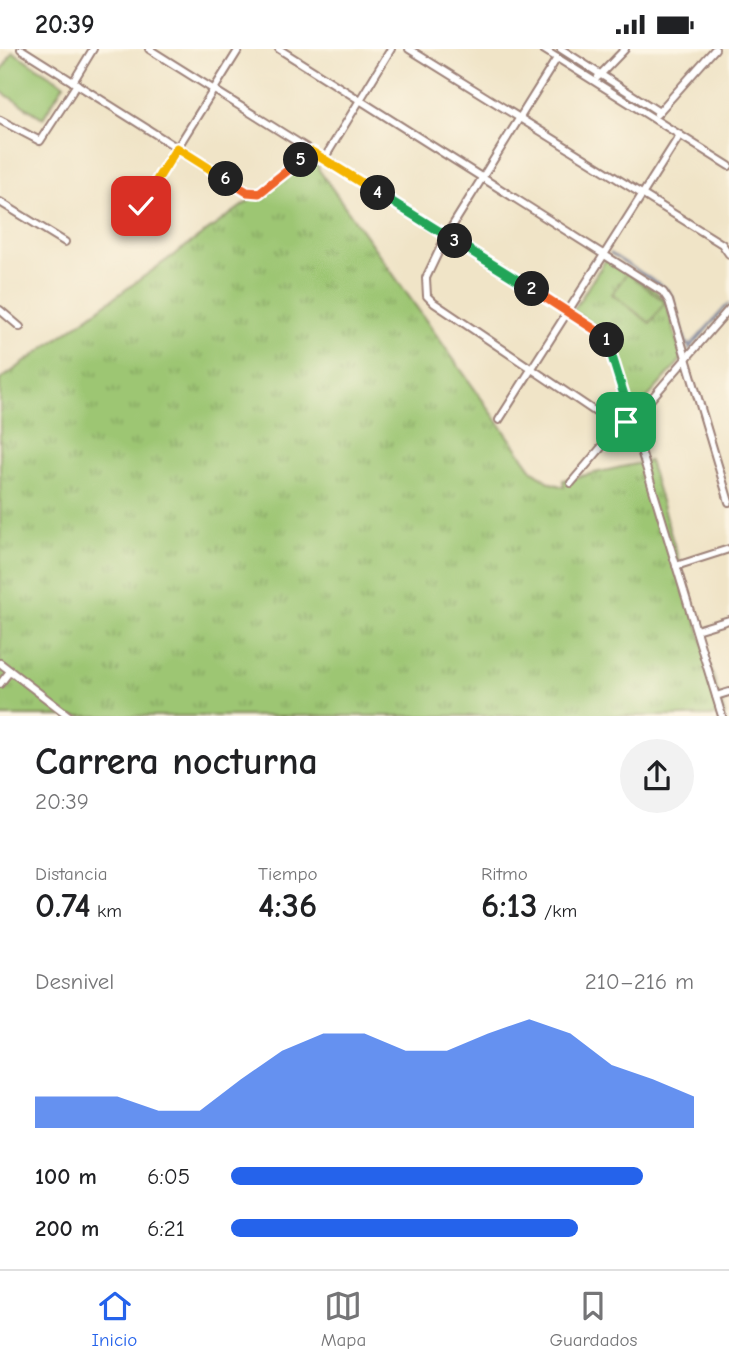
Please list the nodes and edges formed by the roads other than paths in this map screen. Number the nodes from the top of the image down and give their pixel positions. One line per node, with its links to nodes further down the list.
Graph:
1 (22, 49): 15 (street)
2 (93, 49): 15 (street)
3 (149, 49): 16 (street)
4 (239, 49): 16 (street)
5 (279, 49): 17 (street)
6 (391, 49): 17 (street)
7 (409, 49): 19 (street)
8 (543, 49): 12 (street)
9 (561, 49): 13 (street)
10 (625, 49): 13 (street)
11 (715, 49): 18 (street)
12 (557, 58): 14 (street); 19 (street)
13 (600, 75): 14 (street); 18 (street)
14 (594, 81): 20 (street)
15 (75, 83): 21 (street); 23 (street)
16 (213, 90): 23 (street); 24 (street)
17 (360, 100): 25 (street); 27 (street)
18 (659, 112): 20 (street)
19 (521, 118): 27 (street); 28 (street)
20 (653, 118): 22 (street)
21 (0, 120)
22 (680, 135): 26 (street); 28 (street)
23 (177, 148): 24 (street); 30 (street)
24 (312, 152): 25 (street)
25 (324, 159): 31 (street)
26 (729, 166)
27 (484, 178): 31 (street); 33 (street)
28 (643, 194): 33 (street); 34 (street)
29 (0, 202): 32 (street)
30 (141, 206)
31 (446, 236): 37 (street); 40 (street)
32 (65, 242)
33 (605, 254): 37 (street); 39 (street)
34 (729, 254)
35 (729, 309): 39 (street)
36 (0, 310): 38 (street)
37 (568, 311): 40 (street); 42 (street)
38 (20, 327)
39 (686, 358): 42 (street); 45 (street)
40 (531, 370): 41 (street); 43 (street)
41 (499, 419)
42 (632, 421): 43 (street); 47 (street)
43 (622, 423): 44 (street)
44 (571, 483)
45 (729, 502)
46 (729, 549): 47 (street)
47 (676, 566): 49 (street)
48 (729, 620): 49 (street)
49 (696, 630): 54 (street)
50 (0, 663): 51 (street)
51 (10, 671): 52 (street); 55 (street)
52 (0, 684)
53 (729, 692): 54 (street)
54 (716, 696): 56 (street)
55 (69, 716)
56 (722, 716)

